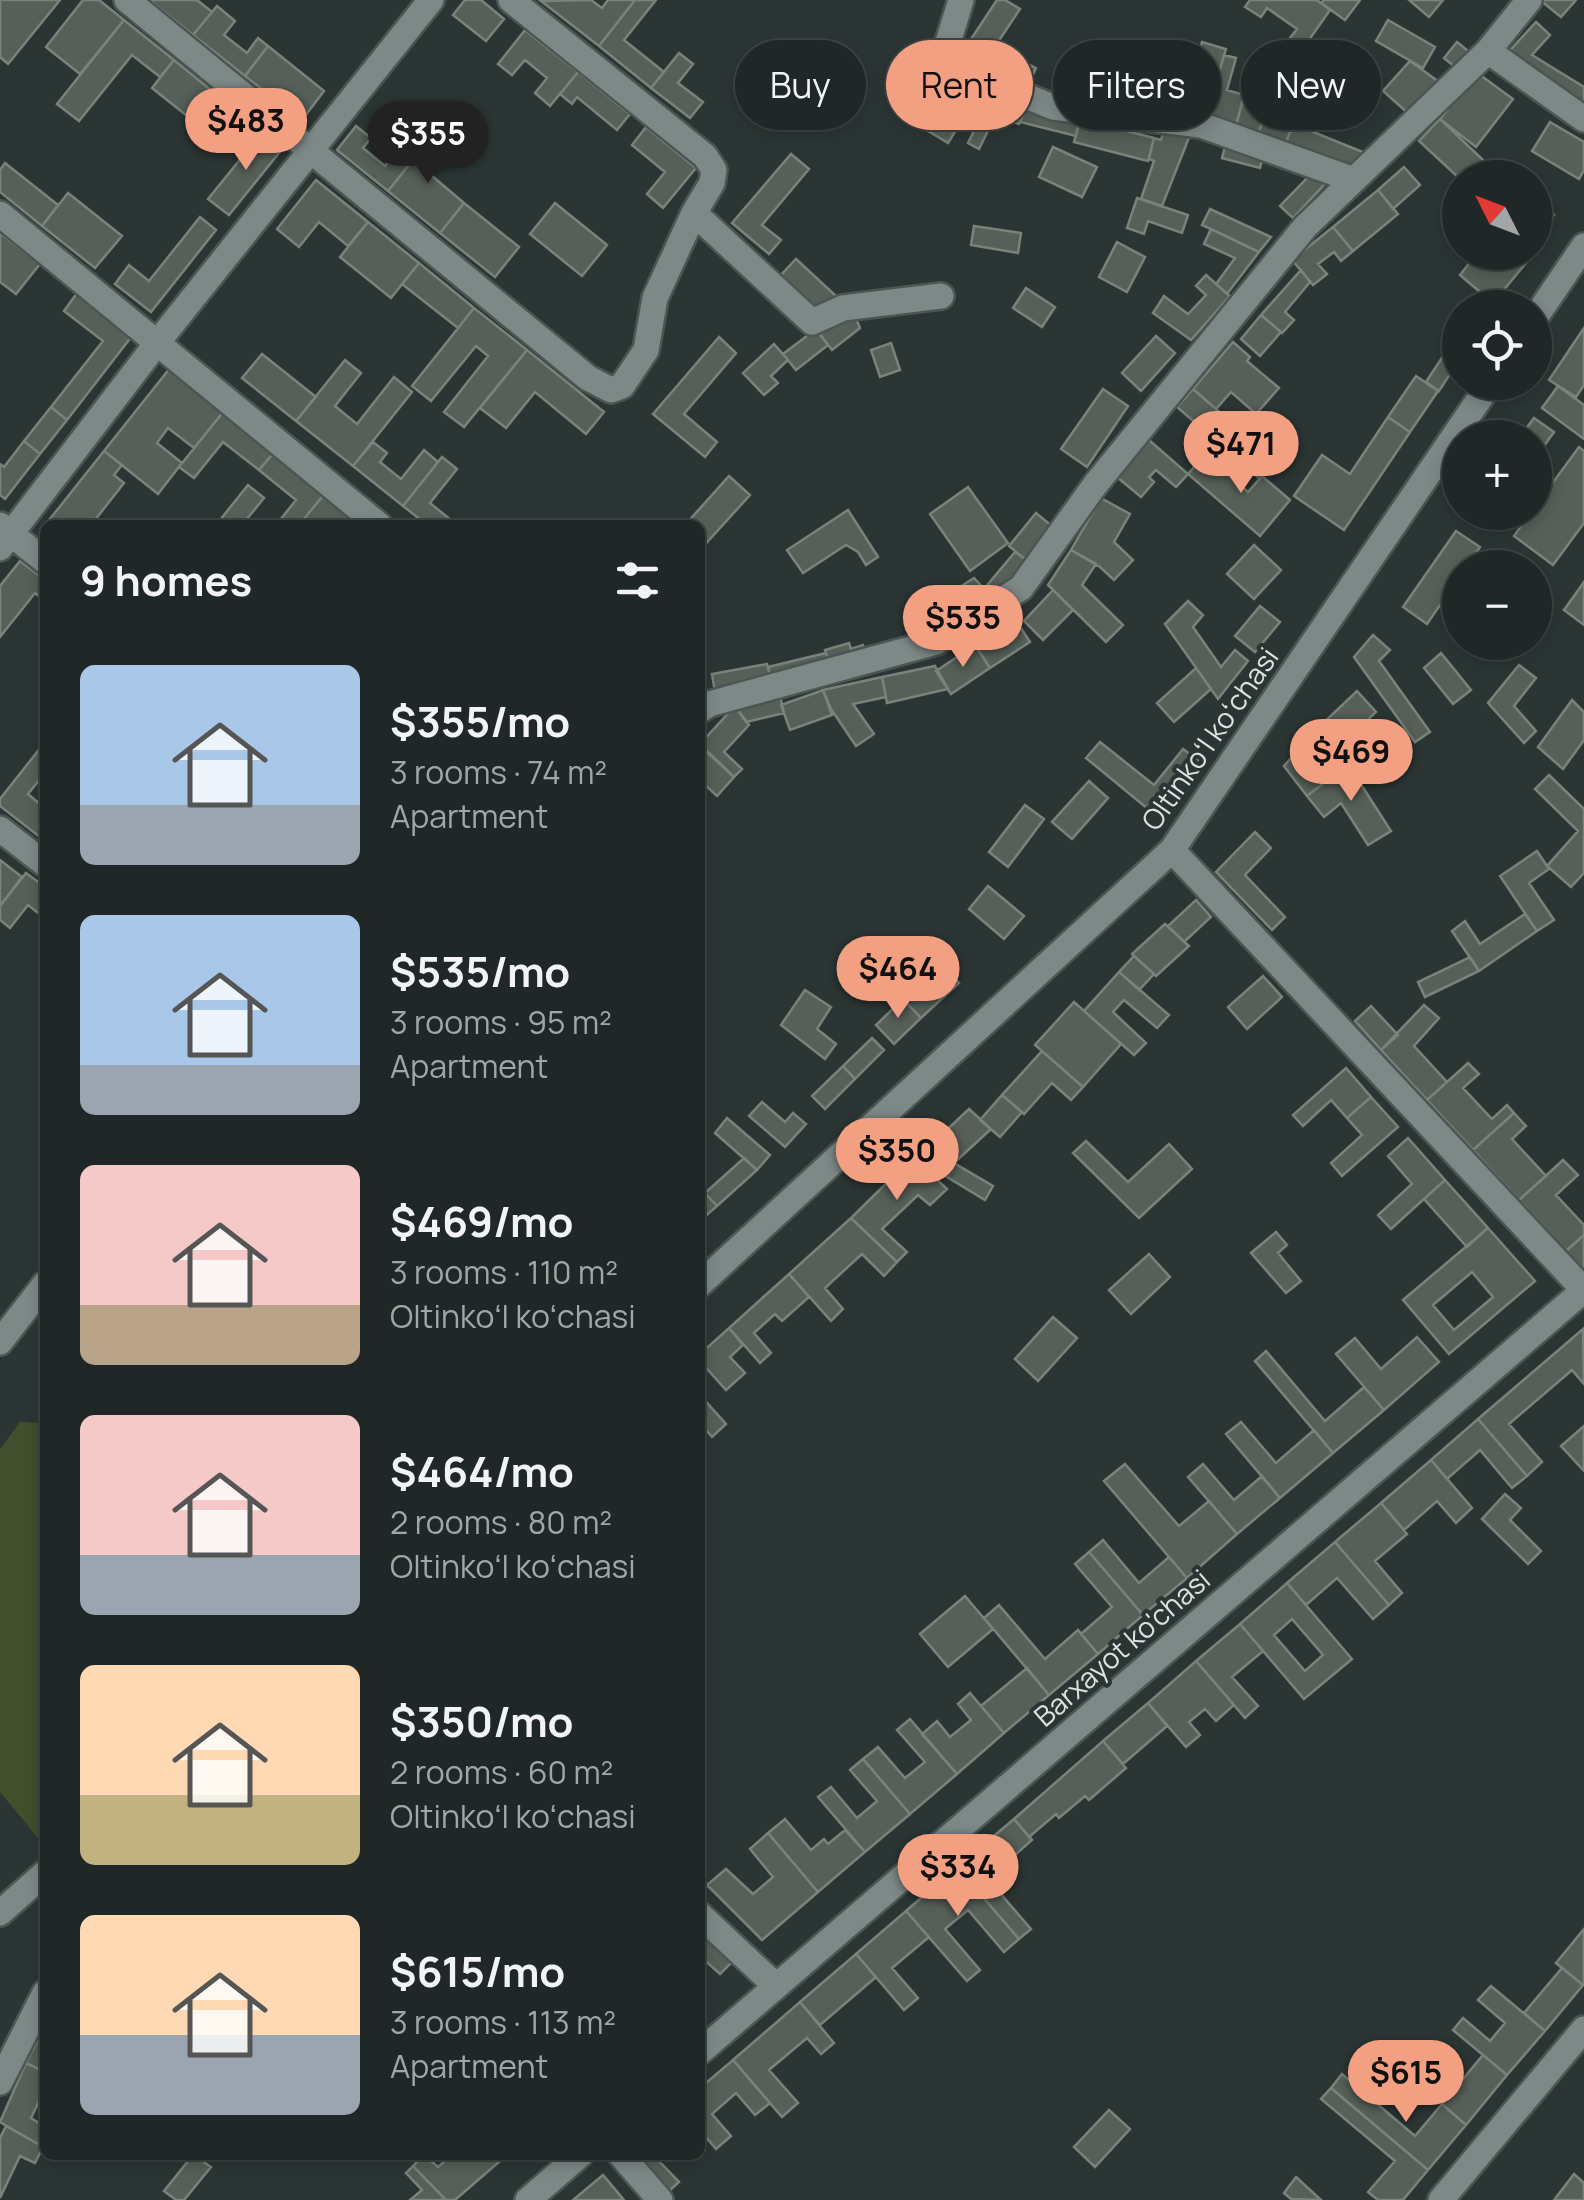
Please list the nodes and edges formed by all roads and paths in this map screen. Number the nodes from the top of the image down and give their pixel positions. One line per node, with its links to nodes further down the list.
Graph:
1 (127, 0): 8 (street)
2 (431, 0): 8 (street)
3 (511, 0): 10 (street)
4 (961, 0): 9 (street)
5 (1529, 0): 6 (street)
6 (1488, 50): 7 (street); 9 (street)
7 (1584, 120)
8 (310, 154): 10 (street); 15 (street)
9 (1354, 180): 20 (street)
10 (694, 213): 14 (street)
11 (0, 214): 15 (street)
12 (1584, 246): 13 (street)
13 (1552, 293)
14 (941, 296)
15 (157, 343): 17 (street); 18 (street)
16 (1479, 400): 22 (street, Oltinkoʻl koʻchasi)
17 (372, 520)
18 (4, 536): 19 (street)
19 (40, 558)
20 (705, 707)
21 (0, 829): 23 (street)
22 (1172, 850): 24 (street, Oltinkoʻl koʻchasi); 26 (street)
23 (40, 860)
24 (705, 1279)
25 (40, 1290): 27 (street)
26 (1584, 1290): 31 (street, Barxayot ko'chasi)
27 (0, 1342)
28 (40, 1876): 29 (street)
29 (6, 1898)
30 (705, 1920): 31 (street)
31 (776, 1986): 34 (street, Barxayot ko'chasi)
32 (40, 2003): 35 (street)
33 (1584, 2029): 40 (street)
34 (705, 2048)
35 (0, 2082)
36 (574, 2160): 38 (street)
37 (625, 2160): 39 (street)
38 (528, 2200)
39 (660, 2200)
40 (1441, 2200)

